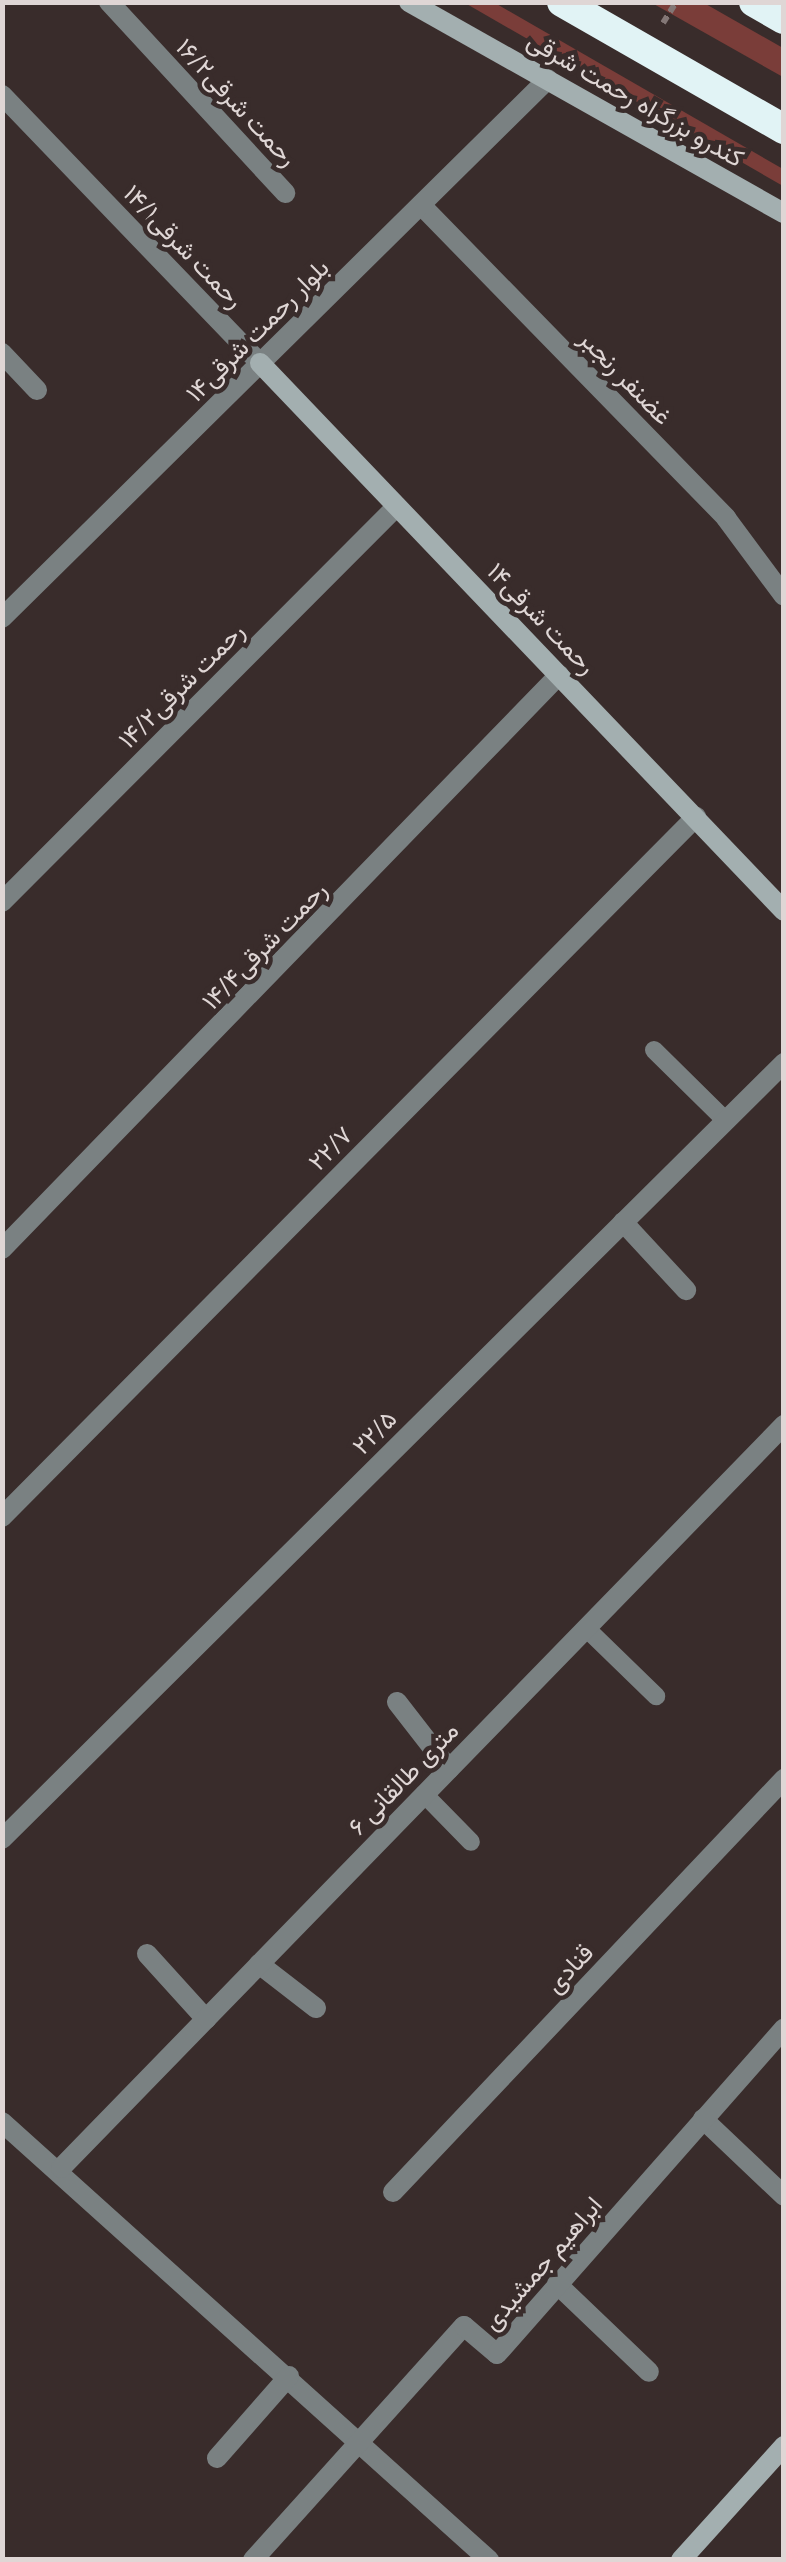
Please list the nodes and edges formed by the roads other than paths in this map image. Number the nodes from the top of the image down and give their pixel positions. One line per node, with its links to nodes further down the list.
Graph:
1 (110, 2): 9 (street, ۱۶/۲رحمت شرقی)
2 (409, 2): 6 (street, کندرو بزرگراه رحمت شرقی)
3 (562, 2): 8 (highway)
4 (754, 2): 5 (highway)
5 (784, 20)
6 (548, 79): 10 (street, بلوار رحمت شرقی۱۴); 11 (street, کندرو بزرگراه رحمت شرقی)
7 (2, 95): 13 (street, ۱۴/۱رحمت شرقی)
8 (784, 129)
9 (285, 193)
10 (421, 205): 13 (street, بلوار رحمت شرقی۱۴); 16 (street, غضنفر رنجبر)
11 (784, 213)
12 (2, 353): 14 (street)
13 (260, 363): 15 (street, ۱۴رحمت شرقی); 17 (street, بلوار رحمت شرقی۱۴)
14 (37, 390)
15 (397, 506): 18 (street, ۱۴رحمت شرقی); 20 (street, ۱۴/۲رحمت شرقی)
16 (784, 596)
17 (2, 618)
18 (559, 674): 19 (street, ۱۴رحمت شرقی); 26 (street, ۱۴/۴رحمت شرقی)
19 (696, 816): 21 (street, ۱۴رحمت شرقی); 29 (street, ۲۲/۷)
20 (2, 902)
21 (784, 911)
22 (654, 1050): 24 (lane)
23 (784, 1063): 24 (street, ۲۲/۵)
24 (726, 1120): 25 (street, ۲۲/۵)
25 (623, 1222): 27 (street); 36 (street, ۲۲/۵)
26 (2, 1249)
27 (686, 1290)
28 (784, 1425): 30 (street, ۶ متری طالقانی)
29 (2, 1517)
30 (586, 1628): 31 (lane); 33 (street, ۶ متری طالقانی)
31 (656, 1696)
32 (397, 1702): 33 (street)
33 (450, 1769): 35 (street, ۶ متری طالقانی)
34 (784, 1779): 46 (street, قنادی)
35 (424, 1794): 37 (lane); 39 (street, ۶ متری طالقانی)
36 (2, 1839)
37 (471, 1842)
38 (147, 1954): 41 (street)
39 (259, 1964): 40 (street); 41 (street, ۶ متری طالقانی)
40 (316, 2008)
41 (206, 2018): 45 (street, ۶ متری طالقانی)
42 (782, 2034): 43 (street, ابراهیم جمشیدی)
43 (704, 2119): 47 (street); 48 (street, ابراهیم جمشیدی)
44 (2, 2122): 45 (street)
45 (61, 2168): 50 (street)
46 (394, 2192)
47 (784, 2196)
48 (558, 2284): 49 (street); 51 (street, ابراهیم جمشیدی)
49 (648, 2372)
50 (288, 2376): 51 (street); 53 (street)
51 (360, 2441): 54 (street, ابراهیم جمشیدی); 55 (street)
52 (784, 2446): 56 (street)
53 (217, 2458)
54 (253, 2560)
55 (489, 2560)
56 (681, 2560)

